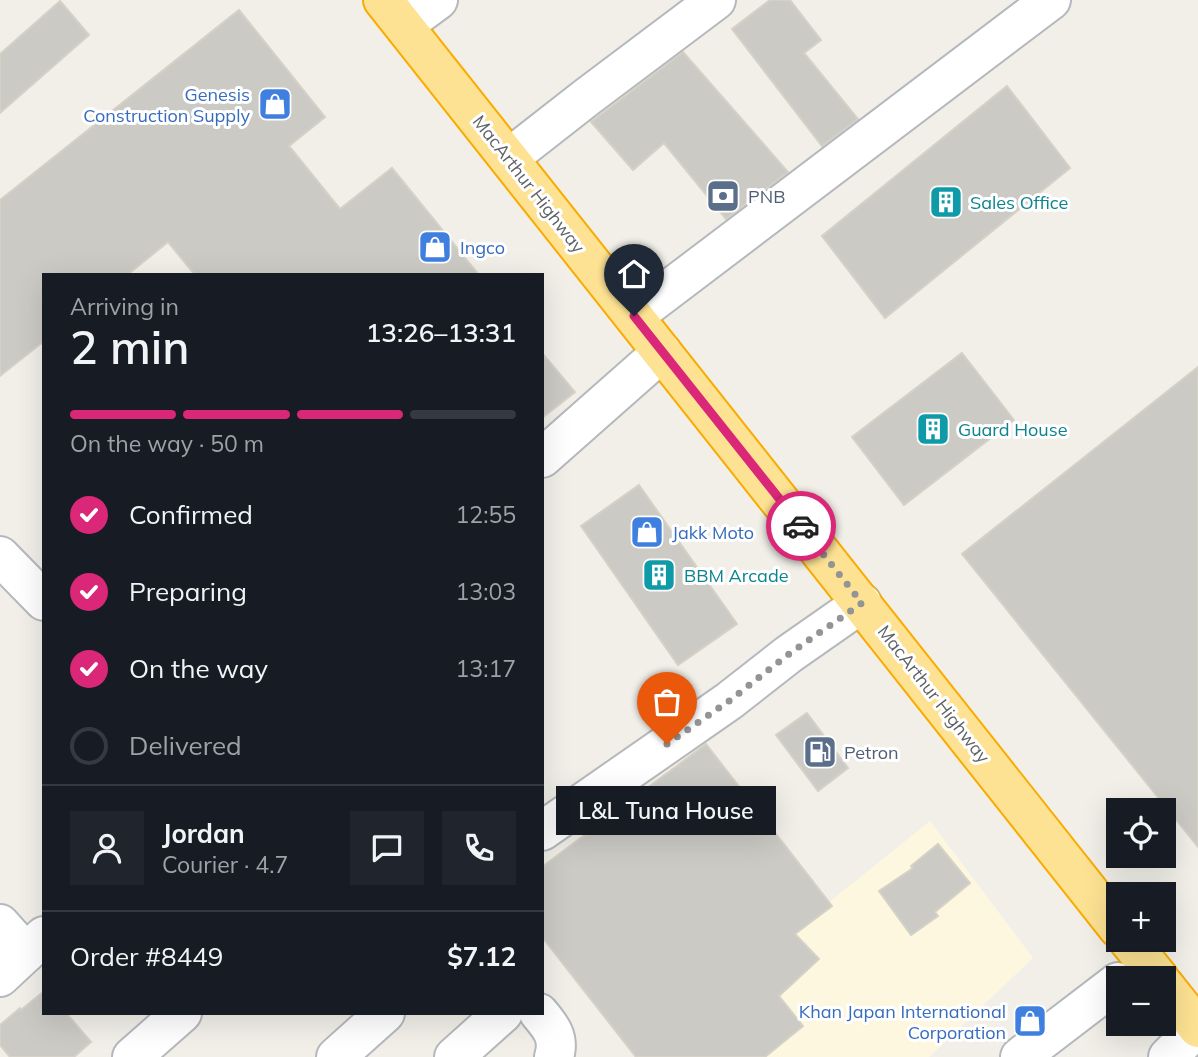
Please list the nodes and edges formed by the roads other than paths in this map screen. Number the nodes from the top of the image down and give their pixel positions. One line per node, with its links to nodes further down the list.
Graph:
1 (438, 0): 4 (street)
2 (716, 0): 5 (street)
3 (1051, 0): 6 (street)
4 (393, 13): 5 (highway, MacArthur Highway)
5 (509, 158): 6 (highway, MacArthur Highway)
6 (634, 316): 7 (highway, MacArthur Highway)
7 (662, 352): 8 (street); 11 (highway, MacArthur Highway)
8 (544, 456)
9 (0, 556): 10 (street)
10 (42, 599)
11 (862, 603): 12 (street); 13 (highway, MacArthur Highway)
12 (544, 830)
13 (1106, 913)
14 (0, 924): 15 (street)
15 (23, 955)
16 (1106, 995): 27 (street)
17 (1176, 1006): 22 (highway)
18 (180, 1015): 23 (street)
19 (383, 1015): 24 (street)
20 (501, 1015): 25 (street)
21 (541, 1015): 26 (street)
22 (1198, 1028): 28 (street)
23 (132, 1057)
24 (336, 1057)
25 (454, 1057)
26 (554, 1057)
27 (1020, 1057)
28 (1168, 1057)

